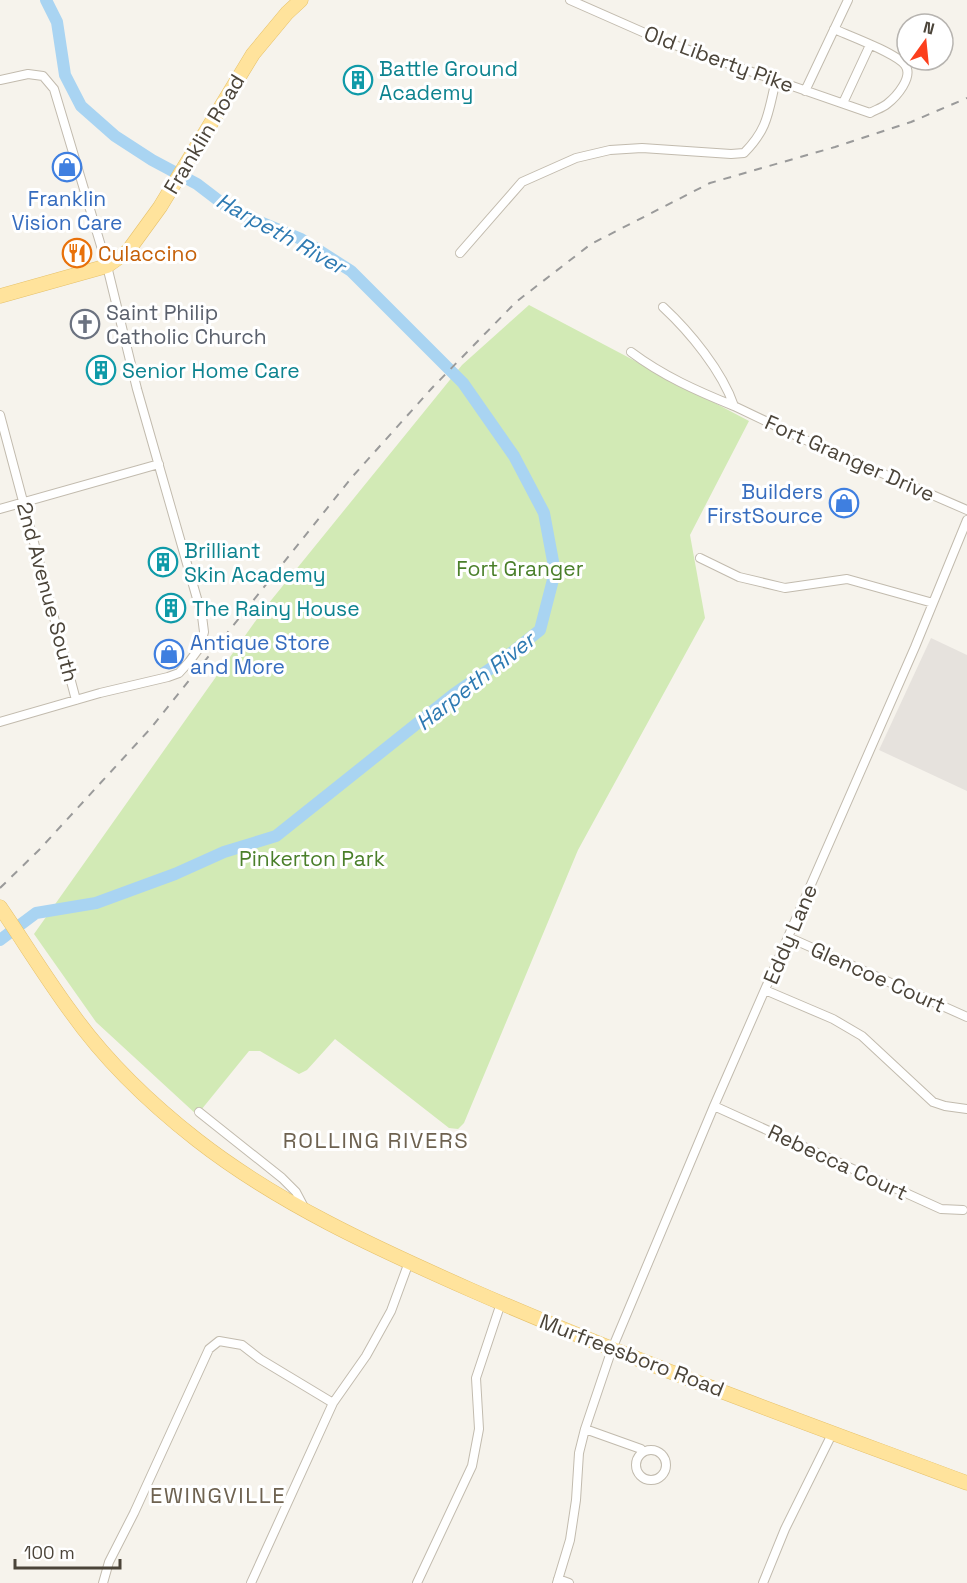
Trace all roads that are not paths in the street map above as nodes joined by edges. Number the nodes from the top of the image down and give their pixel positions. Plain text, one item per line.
1 (301, 0) edge
2 (570, 0) edge
3 (848, 0) edge
4 (834, 29) junction
5 (870, 45) junction
6 (0, 80) edge
7 (776, 80) junction
8 (805, 92) junction
9 (843, 103) junction
10 (460, 253) dead end
11 (107, 266) junction
12 (0, 296) edge
13 (663, 307) dead end
14 (631, 352) dead end
15 (734, 406) junction
16 (0, 415) edge
17 (159, 464) junction
18 (24, 502) junction
19 (0, 509) edge
20 (967, 510) edge
21 (967, 520) edge
22 (700, 558) dead end
23 (933, 603) junction
24 (76, 700) junction
25 (0, 722) edge
26 (0, 907) edge
27 (788, 936) junction
28 (765, 990) junction
29 (967, 1017) edge
30 (714, 1106) junction
31 (967, 1109) edge
32 (199, 1112) dead end
33 (305, 1209) junction
34 (963, 1210) dead end
35 (409, 1262) junction
36 (501, 1303) junction
37 (612, 1349) junction
38 (333, 1403) junction
39 (585, 1429) junction
40 (833, 1432) junction
41 (643, 1452) dead end
42 (967, 1483) edge
43 (557, 1581) edge
44 (103, 1583) edge
45 (251, 1583) edge
46 (417, 1583) edge
47 (569, 1583) edge
48 (763, 1583) edge

1 - 11 main road, Franklin Road
2 - 7 street, Old Liberty Pike
3 - 4 street
4 - 5 street
4 - 8 street
5 - 9 street
5 - 9 street, Old Liberty Pike
6 - 11 street
7 - 8 street, Old Liberty Pike
7 - 10 street
8 - 9 street, Old Liberty Pike
11 - 12 main road
11 - 17 street
13 - 15 street
14 - 15 street, Fort Granger Drive
15 - 20 street, Fort Granger Drive
16 - 18 street, 2nd Avenue South
17 - 18 street
17 - 24 street
18 - 19 street
18 - 24 street, 2nd Avenue South
21 - 23 street, Eddy Lane
22 - 23 street
23 - 27 street, Eddy Lane
24 - 25 street
26 - 33 main road, Murfreesboro Road
27 - 28 street, Eddy Lane
27 - 29 street, Glencoe Court
28 - 30 street, Eddy Lane
28 - 31 street
30 - 34 street, Rebecca Court
30 - 37 street, Eddy Lane
32 - 33 street, Murfreesboro Road
33 - 35 main road, Murfreesboro Road
35 - 36 main road, Murfreesboro Road
35 - 38 street
36 - 37 main road, Murfreesboro Road
36 - 46 street
37 - 39 street, Eddy Lane
37 - 40 main road, Murfreesboro Road
38 - 44 street
38 - 45 street
39 - 41 street
39 - 43 street, Eddy Lane
40 - 42 main road, Murfreesboro Road
40 - 48 street
43 - 47 street

